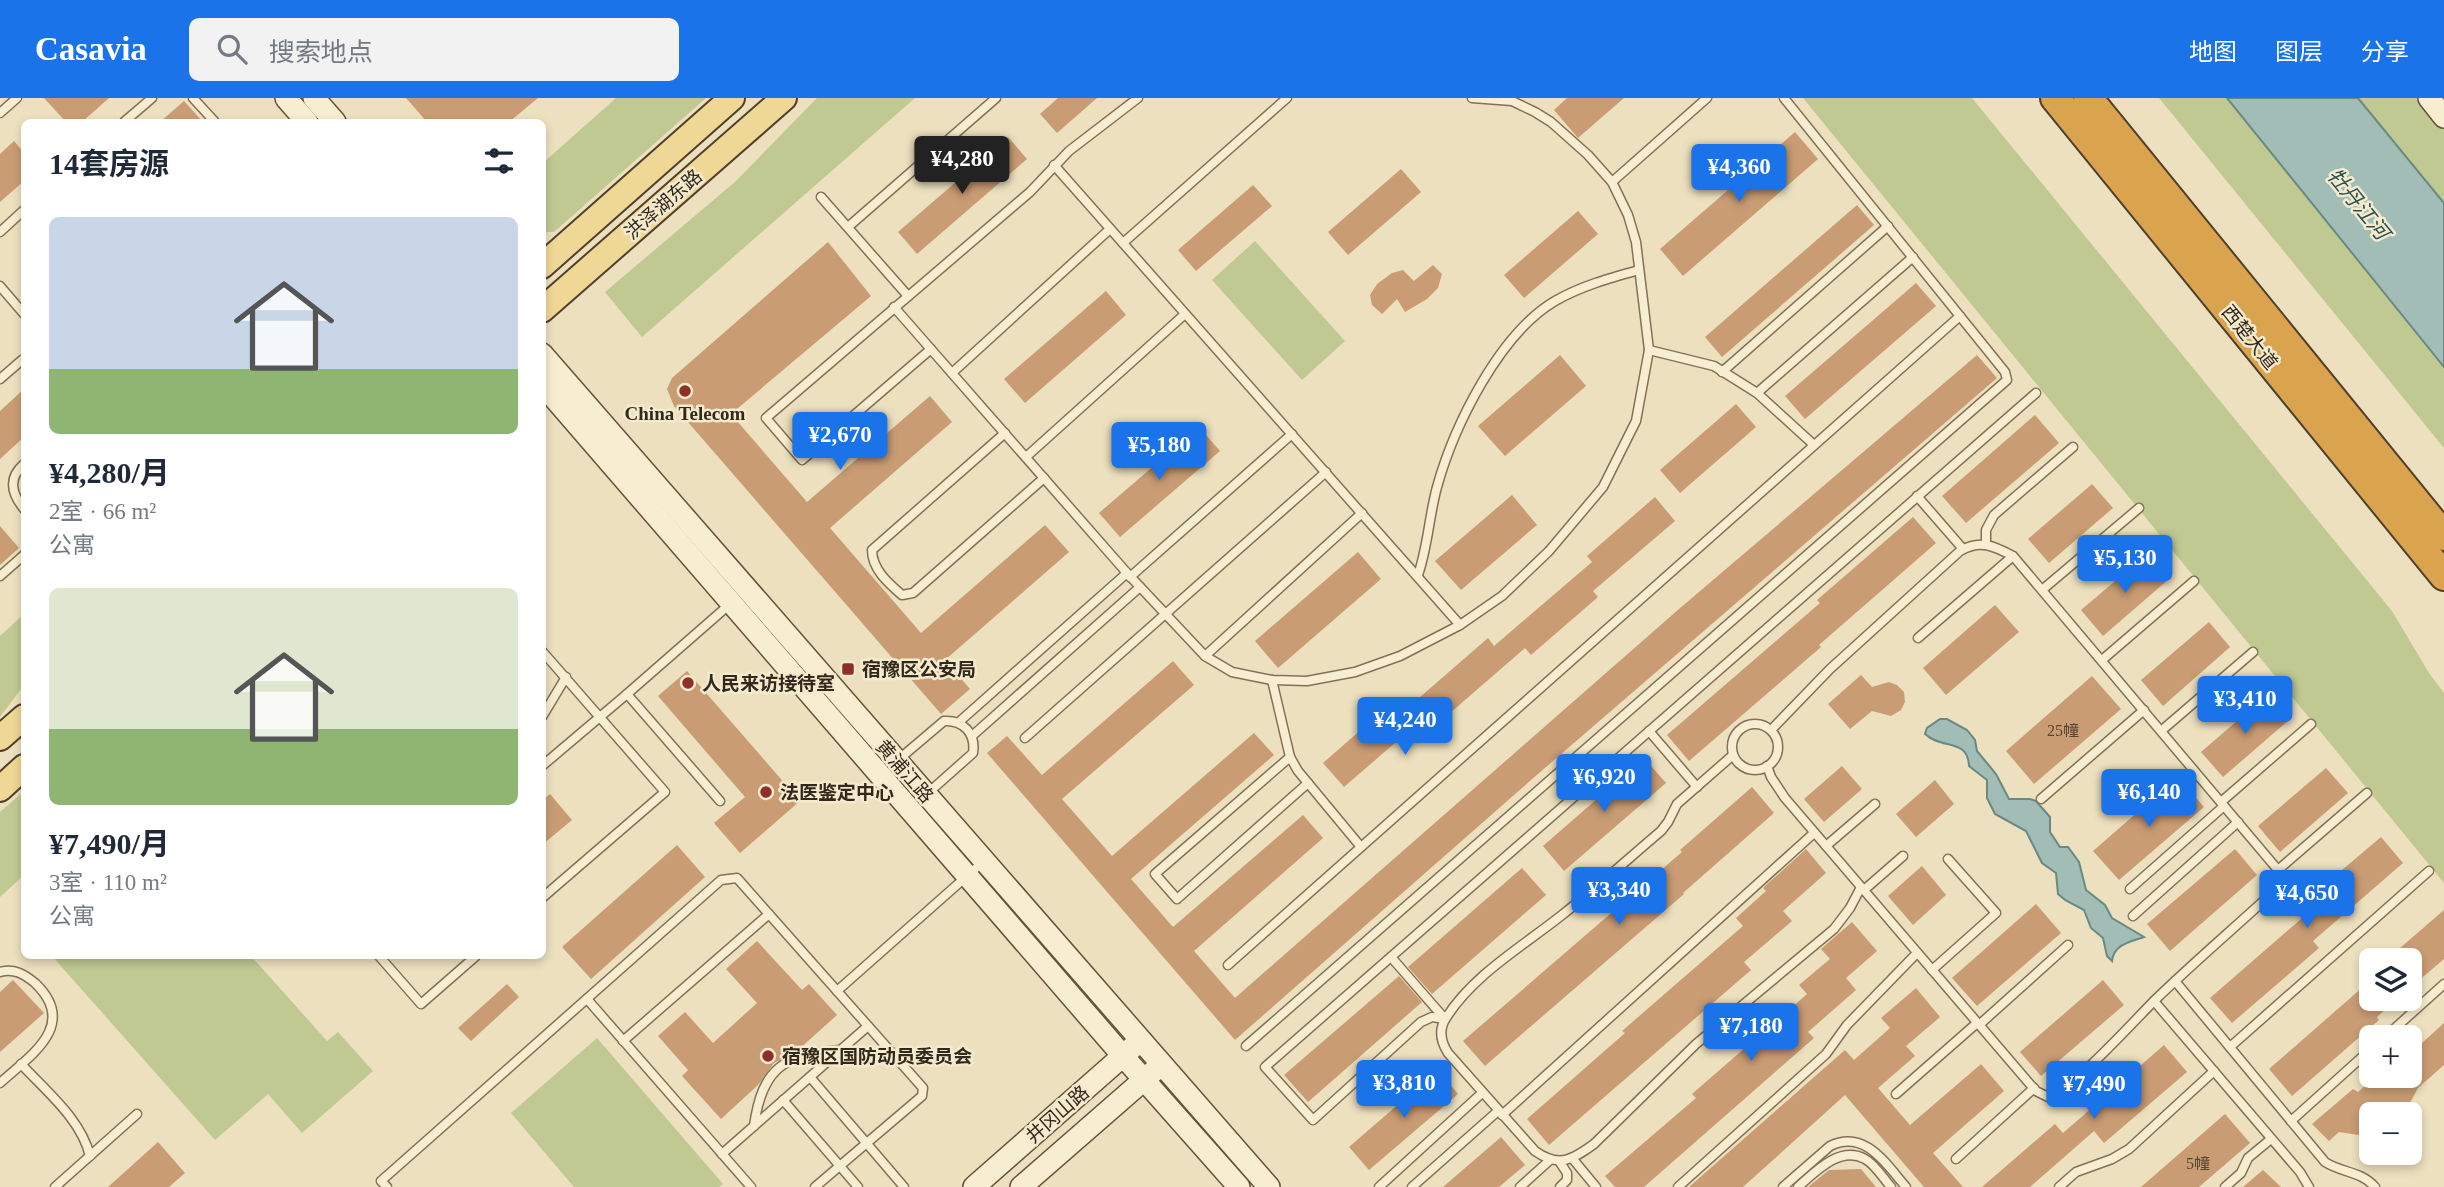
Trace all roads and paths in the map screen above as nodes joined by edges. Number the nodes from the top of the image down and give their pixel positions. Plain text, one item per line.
1 (17, 98) edge
2 (152, 98) edge
3 (193, 98) edge
4 (286, 98) edge
5 (314, 98) edge
6 (732, 98) edge
7 (784, 98) edge
8 (996, 98) edge
9 (1138, 98) edge
10 (1287, 98) edge
11 (1472, 98) edge
12 (1707, 98) edge
13 (1784, 98) edge
14 (2055, 98) edge
15 (2088, 98) edge
16 (2429, 98) edge
17 (1514, 100) edge
18 (0, 113) edge
19 (2444, 117) edge
20 (128, 119) edge
21 (212, 119) edge
22 (304, 119) edge
23 (332, 119) edge
24 (1054, 165) junction
25 (1612, 182) junction
26 (821, 197) dead end
27 (21, 213) edge
28 (1888, 226) junction
29 (848, 227) junction
30 (1110, 229) junction
31 (0, 232) edge
32 (1123, 243) junction
33 (1913, 257) junction
34 (546, 262) edge
35 (1639, 270) junction
36 (0, 286) edge
37 (908, 296) junction
38 (546, 306) edge
39 (894, 307) junction
40 (21, 310) edge
41 (1185, 314) junction
42 (1960, 316) junction
43 (931, 349) junction
44 (1649, 349) junction
45 (546, 359) edge
46 (21, 361) edge
47 (1723, 372) junction
48 (952, 373) junction
49 (0, 379) edge
50 (546, 388) edge
51 (1757, 393) junction
52 (2036, 393) dead end
53 (1005, 433) junction
54 (1292, 434) junction
55 (1814, 445) junction
56 (2073, 447) dead end
57 (1026, 457) junction
58 (21, 467) edge
59 (1326, 472) junction
60 (1044, 478) junction
61 (1917, 496) junction
62 (21, 504) edge
63 (2139, 508) dead end
64 (1362, 513) junction
65 (2444, 536) edge
66 (1986, 544) junction
67 (1963, 549) junction
68 (2013, 556) junction
69 (21, 558) edge
70 (1128, 575) junction
71 (1418, 575) junction
72 (0, 576) edge
73 (2444, 576) edge
74 (2194, 581) dead end
75 (1140, 587) junction
76 (2042, 590) junction
77 (740, 596) junction
78 (1165, 613) junction
79 (1460, 625) junction
80 (1918, 638) dead end
81 (2253, 652) dead end
82 (546, 656) edge
83 (1205, 656) junction
84 (2102, 660) junction
85 (565, 677) junction
86 (1272, 680) junction
87 (627, 694) junction
88 (2144, 710) junction
89 (546, 711) edge
90 (600, 717) junction
91 (21, 720) edge
92 (959, 722) junction
93 (2311, 724) dead end
94 (1771, 730) junction
95 (1649, 731) junction
96 (2161, 731) junction
97 (972, 736) junction
98 (1025, 737) dead end
99 (0, 738) edge
100 (1733, 755) junction
101 (1290, 757) junction
102 (896, 761) junction
103 (546, 763) edge
104 (1767, 766) junction
105 (21, 770) edge
106 (1308, 783) junction
107 (1697, 787) junction
108 (0, 789) edge
109 (2367, 793) dead end
110 (926, 795) junction
111 (2041, 799) dead end
112 (720, 801) dead end
113 (1875, 804) dead end
114 (2223, 804) junction
115 (2238, 822) junction
116 (1814, 833) junction
117 (1826, 846) junction
118 (1361, 847) junction
119 (1903, 856) dead end
120 (1948, 859) dead end
121 (984, 861) junction
122 (2278, 870) junction
123 (2430, 871) dead end
124 (968, 876) junction
125 (1862, 889) junction
126 (2130, 889) dead end
127 (546, 895) edge
128 (769, 914) junction
129 (2133, 916) dead end
130 (2068, 945) dead end
131 (1917, 953) junction
132 (1391, 957) junction
133 (382, 959) edge
134 (473, 959) edge
135 (1228, 965) dead end
136 (1932, 970) junction
137 (0, 972) edge
138 (2175, 981) junction
139 (2444, 984) edge
140 (837, 991) junction
141 (587, 999) junction
142 (2154, 1001) junction
143 (1445, 1019) junction
144 (1978, 1024) junction
145 (2398, 1025) edge
146 (868, 1026) junction
147 (623, 1041) junction
148 (1140, 1041) junction
149 (1246, 1046) dead end
150 (2230, 1047) junction
151 (840, 1050) junction
152 (1123, 1056) junction
153 (2359, 1060) edge
154 (21, 1064) junction
155 (1161, 1064) junction
156 (2214, 1071) junction
157 (810, 1077) junction
158 (1144, 1080) junction
159 (0, 1083) edge
160 (2034, 1088) junction
161 (1482, 1093) junction
162 (1896, 1094) dead end
163 (783, 1100) junction
164 (1500, 1113) junction
165 (137, 1114) dead end
166 (2291, 1121) junction
167 (754, 1126) junction
168 (2272, 1139) junction
169 (866, 1143) junction
170 (722, 1154) junction
171 (90, 1156) junction
172 (1572, 1158) junction
173 (1956, 1159) dead end
174 (1555, 1161) junction
175 (840, 1166) junction
176 (55, 1187) edge
177 (387, 1187) edge
178 (751, 1187) edge
179 (815, 1187) edge
180 (858, 1187) edge
181 (904, 1187) edge
182 (974, 1187) edge
183 (1021, 1187) edge
184 (1239, 1187) edge
185 (1269, 1187) edge
186 (1379, 1187) edge
187 (1412, 1187) edge
188 (1520, 1187) edge
189 (1560, 1187) edge
190 (1596, 1187) edge
191 (1678, 1187) edge
192 (1783, 1187) edge
193 (1798, 1187) edge
194 (1891, 1187) edge
195 (1906, 1187) edge
196 (2059, 1187) edge
197 (2225, 1187) edge
198 (2309, 1187) edge
199 (2375, 1187) edge

1 - 18 lane
2 - 20 lane
3 - 21 lane
4 - 22 street
5 - 23 street
6 - 34 main road, 洪泽湖东路
7 - 38 main road, 洪泽湖东路
8 - 29 lane
9 - 24 lane
10 - 32 lane
11 - 17 lane
12 - 25 lane
13 - 28 lane
14 - 73 highway, 西楚大道
15 - 65 highway, 西楚大道
16 - 19 street
17 - 25 lane
24 - 30 lane
24 - 37 lane
25 - 35 lane
26 - 29 lane
27 - 31 lane
28 - 33 lane
28 - 47 lane
29 - 37 lane
30 - 32 lane
30 - 48 lane
32 - 41 lane
33 - 42 lane
33 - 51 lane
35 - 44 lane
35 - 71 lane
36 - 40 lane
37 - 39 lane
39 - 43 lane
39 - 43 lane
41 - 54 lane
41 - 57 lane
42 - 55 lane
42 - 149 lane
43 - 48 lane
44 - 47 lane
44 - 79 lane
45 - 77 street, 黄浦江路
46 - 49 lane
47 - 51 lane
48 - 53 lane
50 - 77 street, 黄浦江路
51 - 55 lane
52 - 61 lane
53 - 57 lane
53 - 60 lane
54 - 59 lane
54 - 70 lane
55 - 118 lane
56 - 66 lane
57 - 60 lane
58 - 62 lane
59 - 64 lane
59 - 78 lane
60 - 70 lane
61 - 67 lane
61 - 95 lane
63 - 76 lane
64 - 71 lane
64 - 83 lane
66 - 67 lane
66 - 68 lane
67 - 94 lane
68 - 76 lane
68 - 80 lane
69 - 72 lane
70 - 75 lane
70 - 92 lane
71 - 79 lane
74 - 84 lane
75 - 78 lane
75 - 97 lane
76 - 84 lane
77 - 87 lane
77 - 102 street, 黄浦江路
77 - 124 street, 黄浦江路
78 - 83 lane
78 - 98 lane
79 - 86 lane
81 - 96 lane
82 - 85 lane
83 - 86 lane
84 - 88 lane
85 - 89 lane
85 - 90 lane
86 - 101 lane
87 - 90 lane
87 - 112 lane
88 - 96 lane
88 - 111 lane
90 - 103 lane
90 - 127 lane
91 - 99 main road
92 - 97 lane
92 - 102 lane
93 - 114 lane
94 - 100 lane
94 - 104 lane
95 - 107 lane
95 - 132 lane
96 - 114 lane
97 - 110 lane
100 - 104 lane
100 - 107 lane
101 - 106 lane
101 - 106 lane
102 - 110 street, 黄浦江路
104 - 116 lane
105 - 108 main road
106 - 118 lane
107 - 143 lane
109 - 122 lane
110 - 121 street, 黄浦江路
113 - 117 lane
114 - 115 lane
114 - 126 lane
115 - 122 lane
115 - 129 lane
116 - 117 lane
116 - 164 lane
117 - 125 lane
118 - 135 lane
119 - 125 lane
120 - 136 lane
121 - 124 lane
121 - 148 street, 黄浦江路
122 - 138 lane
123 - 150 lane
124 - 140 lane
124 - 152 street, 黄浦江路
125 - 131 lane
125 - 172 lane
128 - 140 lane
128 - 141 lane
128 - 147 lane
130 - 144 lane
131 - 136 lane
131 - 191 lane
132 - 143 lane
132 - 143 lane
133 - 134 lane
136 - 144 lane
137 - 154 lane
138 - 142 lane
138 - 150 lane
139 - 145 lane
140 - 146 lane
141 - 147 lane
141 - 177 lane
142 - 156 lane
142 - 160 lane
143 - 161 lane
144 - 160 lane
144 - 162 lane
146 - 151 lane
146 - 169 lane
147 - 170 lane
148 - 152 street, 井冈山路
148 - 155 street, 黄浦江路
150 - 166 lane
151 - 157 lane
151 - 167 lane
152 - 158 street, 黄浦江路
152 - 182 street, 井冈山路
153 - 166 lane
154 - 159 lane
154 - 171 lane
155 - 158 street, 井冈山路
155 - 185 street, 黄浦江路
156 - 168 lane
156 - 196 lane
157 - 163 lane
157 - 169 lane
158 - 183 street, 井冈山路
158 - 184 street, 黄浦江路
160 - 173 lane
161 - 164 lane
161 - 186 lane
163 - 167 lane
163 - 175 lane
164 - 174 lane
164 - 187 lane
165 - 171 lane
166 - 199 lane
167 - 170 lane
168 - 197 lane
168 - 198 lane
169 - 175 lane
169 - 181 lane
170 - 178 lane
171 - 176 lane
172 - 174 lane
172 - 190 lane
174 - 188 lane
174 - 189 lane
175 - 179 lane
175 - 180 lane
192 - 195 lane
193 - 194 lane

